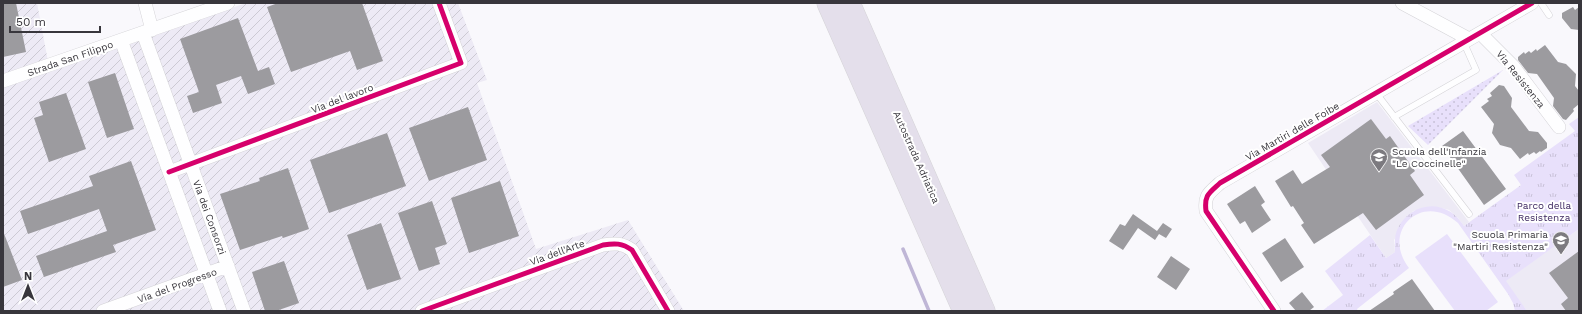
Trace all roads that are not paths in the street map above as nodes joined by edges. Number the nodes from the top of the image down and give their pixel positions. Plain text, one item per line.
1 (145, 3) edge
2 (228, 3) edge
3 (439, 3) edge
4 (828, 3) edge
5 (849, 3) edge
6 (1402, 3) edge
7 (1532, 3) edge
8 (1541, 3) edge
9 (1549, 15) dead end
10 (148, 31) junction
11 (1471, 38) junction
12 (122, 40) junction
13 (3, 81) edge
14 (1376, 93) junction
15 (1394, 117) junction
16 (1559, 127) dead end
17 (191, 164) junction
18 (169, 172) junction
19 (1469, 214) dead end
20 (228, 266) junction
21 (207, 274) junction
22 (103, 311) edge
23 (220, 311) edge
24 (244, 311) edge
25 (422, 311) edge
26 (668, 311) edge
27 (964, 311) edge
28 (984, 311) edge
29 (1274, 311) edge

1 - 10 street, Via dei Consorzi
2 - 10 street, Strada San Filippo
3 - 17 street, Via del lavoro
4 - 27 highway, Autostrada Adriatica
5 - 28 highway, Autostrada Adriatica
6 - 11 street
7 - 11 street, Via Martiri delle Foibe
8 - 9 lane
10 - 12 street, Strada San Filippo
10 - 17 street, Via dei Consorzi
11 - 14 street, Via Martiri delle Foibe
11 - 15 lane
11 - 16 street, Via Resistenza
12 - 13 street, Strada San Filippo
12 - 18 street
14 - 15 lane
14 - 29 street, Via Martiri delle Foibe
15 - 19 lane
17 - 18 street, Via del lavoro
17 - 20 street, Via dei Consorzi
18 - 21 street
20 - 21 street, Via del Progresso
20 - 24 street, Via dei Consorzi
21 - 22 street, Via del Progresso
21 - 23 street
25 - 26 street, Via dell'Arte

